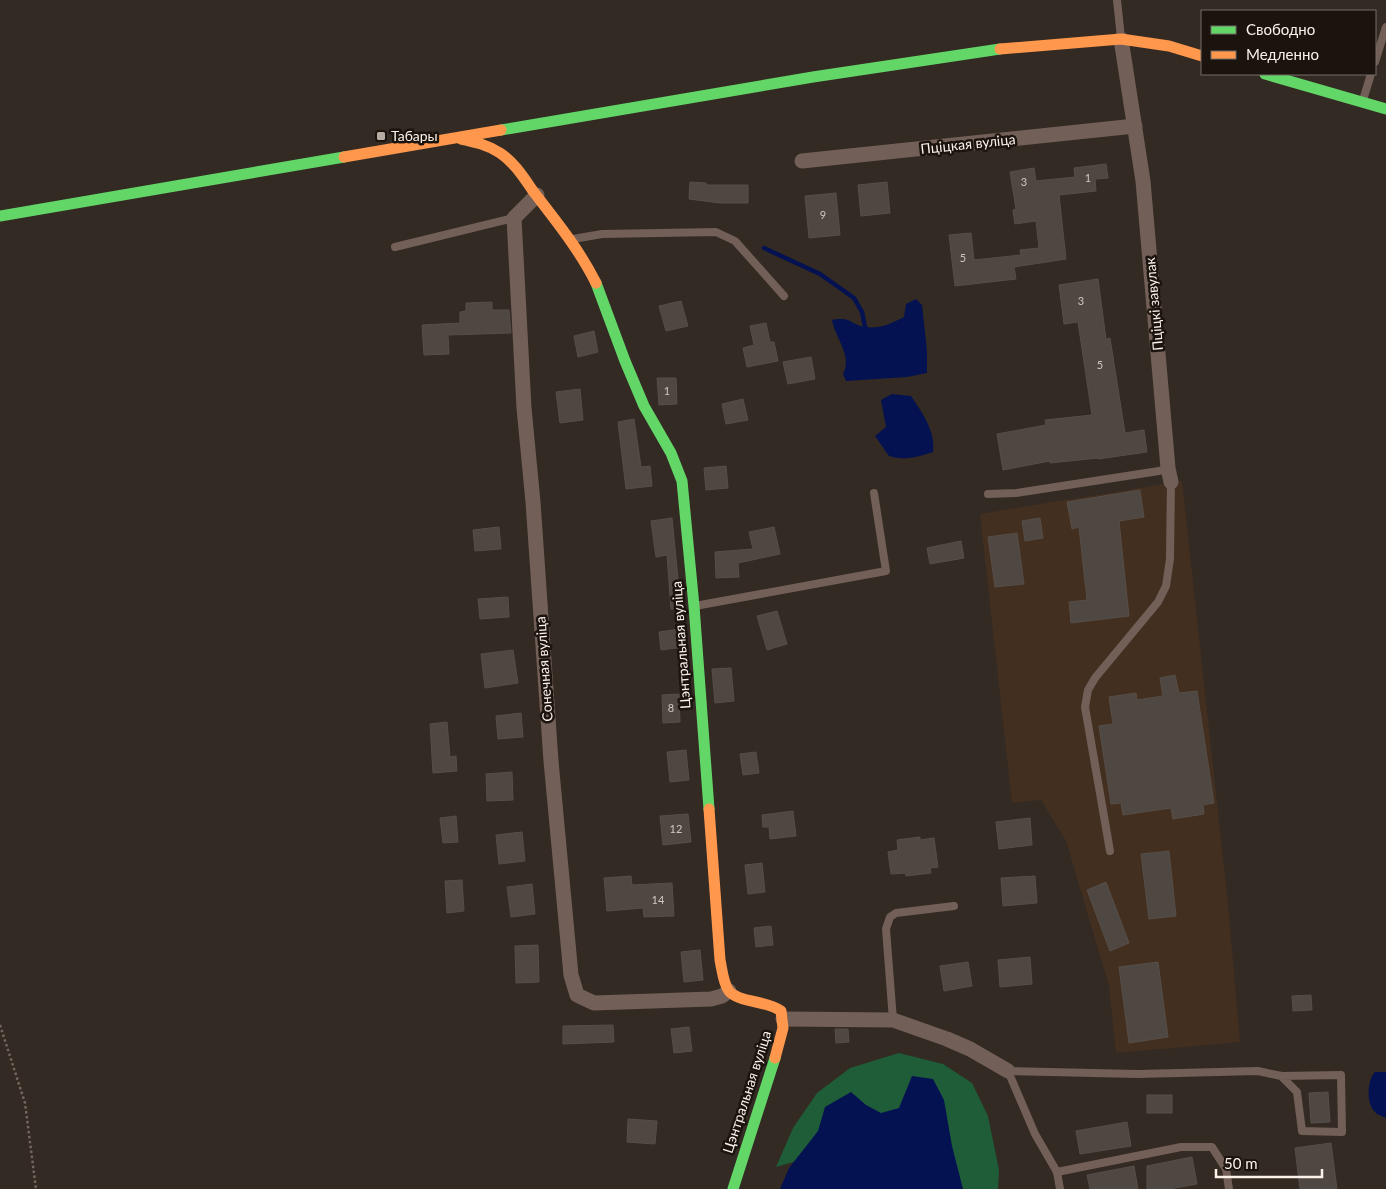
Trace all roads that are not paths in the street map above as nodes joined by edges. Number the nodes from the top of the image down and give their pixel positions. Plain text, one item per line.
1 (1117, 0) edge
2 (1386, 27) edge
3 (1122, 39) junction
4 (1201, 56) edge
5 (1376, 59) edge
6 (1269, 75) edge
7 (1371, 75) edge
8 (1362, 101) junction
9 (1386, 108) edge
10 (537, 123) junction
11 (1135, 126) junction
12 (516, 136) dead end
13 (453, 138) junction
14 (512, 151) dead end
15 (802, 161) dead end
16 (515, 167) junction
17 (537, 195) junction
18 (0, 216) edge
19 (514, 218) junction
20 (572, 240) junction
21 (395, 247) dead end
22 (784, 296) dead end
23 (1170, 475) junction
24 (874, 493) dead end
25 (988, 494) dead end
26 (694, 606) junction
27 (1110, 851) dead end
28 (954, 906) dead end
29 (729, 991) junction
30 (783, 1019) junction
31 (893, 1020) junction
32 (1008, 1070) junction
33 (1281, 1076) junction
34 (1057, 1172) junction
35 (733, 1189) edge
36 (1060, 1189) edge
37 (1228, 1189) edge

1 - 3 lane
2 - 5 lane
3 - 4 street
3 - 10 street
3 - 11 street, Пціцкі завулак
6 - 8 street
7 - 8 lane
8 - 9 street
10 - 12 street
10 - 13 street
11 - 15 street, Пціцкая вуліца
11 - 23 street, Пціцкі завулак
13 - 16 street, Цэнтральная вуліца
13 - 18 street
14 - 16 street
16 - 17 street, Цэнтральная вуліца
17 - 19 street
17 - 20 street, Цэнтральная вуліца
19 - 21 lane
19 - 29 street, Сонечная вуліца
20 - 22 lane
20 - 26 street, Цэнтральная вуліца
23 - 25 lane
23 - 27 lane
24 - 26 lane
26 - 29 street, Цэнтральная вуліца
28 - 31 lane
29 - 30 street, Цэнтральная вуліца
30 - 31 street
30 - 35 street, Цэнтральная вуліца
31 - 32 street
32 - 33 lane
32 - 34 lane
33 - 33 lane
34 - 36 lane
34 - 37 lane

